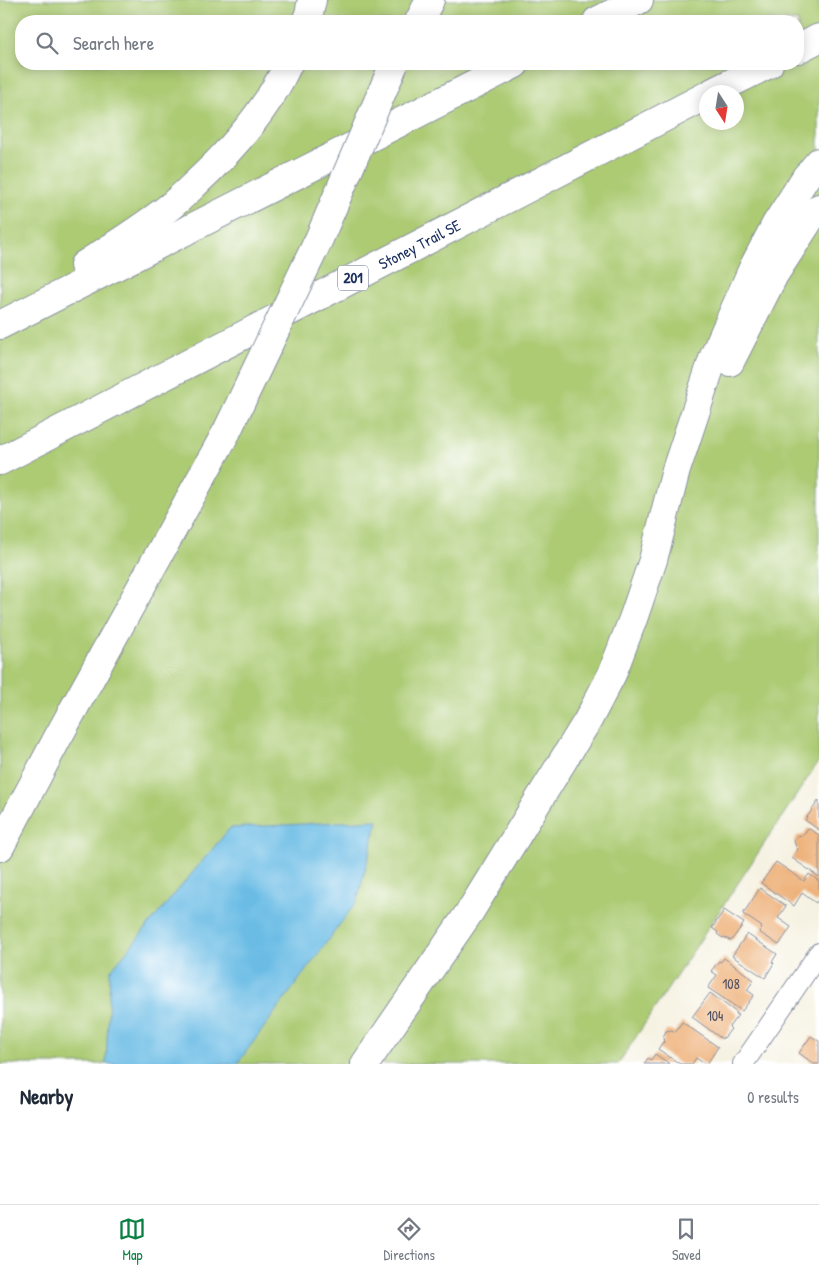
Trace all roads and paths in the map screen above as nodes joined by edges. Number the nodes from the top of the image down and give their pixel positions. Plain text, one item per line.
1 (312, 0) edge
2 (414, 0) edge
3 (430, 0) edge
4 (639, 0) edge
5 (309, 15) edge
6 (408, 15) edge
7 (422, 15) edge
8 (609, 15) edge
9 (819, 38) edge
10 (804, 46) edge
11 (285, 70) edge
12 (391, 70) edge
13 (502, 70) edge
14 (757, 70) edge
15 (727, 85) edge
16 (699, 100) edge
17 (819, 162) edge
18 (819, 208) edge
19 (0, 318) edge
20 (0, 325) edge
21 (0, 460) edge
22 (666, 513) junction
23 (0, 847) edge
24 (819, 953) edge
25 (365, 1064) edge
26 (743, 1064) edge

1 - 5 highway
2 - 6 highway
3 - 7 highway
4 - 8 highway
9 - 10 highway
11 - 19 highway
12 - 23 highway, bridge
13 - 20 highway
14 - 15 highway
16 - 21 highway, Stoney Trail SE / 201
17 - 22 highway
18 - 22 highway
22 - 25 highway
24 - 26 street

